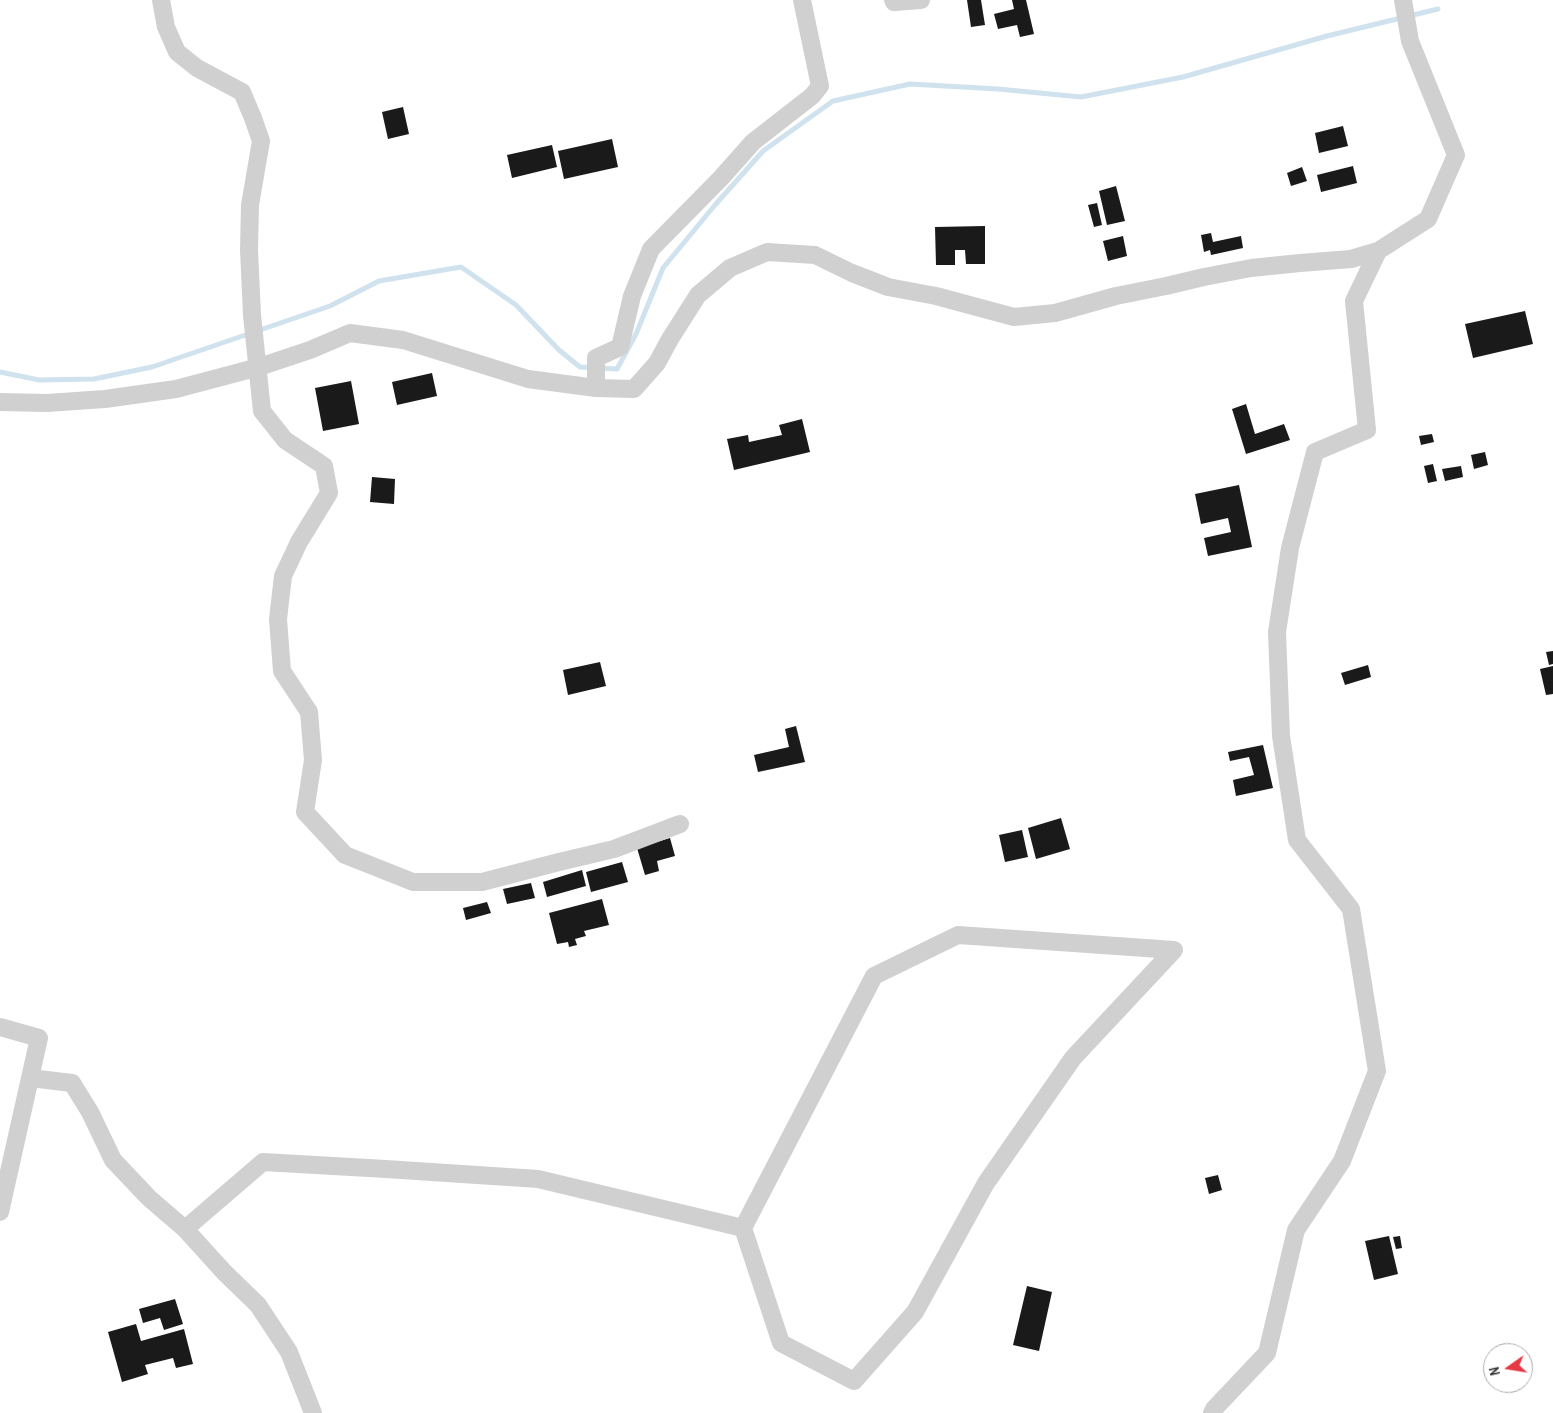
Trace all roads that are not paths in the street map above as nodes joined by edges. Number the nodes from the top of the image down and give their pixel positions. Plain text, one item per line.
1 (161, 0) edge
2 (802, 0) edge
3 (893, 0) edge
4 (921, 0) edge
5 (1403, 0) edge
6 (1378, 251) junction
7 (258, 367) junction
8 (596, 388) junction
9 (0, 402) edge
10 (680, 824) dead end
11 (0, 1028) edge
12 (30, 1078) junction
13 (0, 1212) edge
14 (743, 1228) junction
15 (185, 1229) junction
16 (313, 1413) edge
17 (1212, 1413) edge

1 - 7 street
2 - 8 street
3 - 4 street
5 - 6 street
6 - 8 street
6 - 17 street
7 - 8 street
7 - 9 street
7 - 10 street
11 - 12 street
12 - 13 street
12 - 15 street
14 - 14 street
14 - 15 street
15 - 16 street

